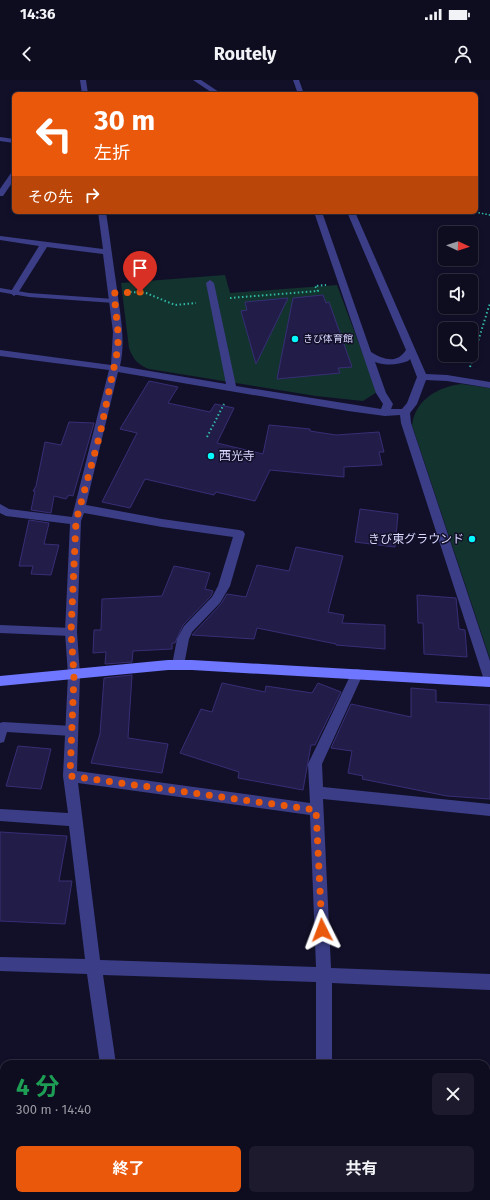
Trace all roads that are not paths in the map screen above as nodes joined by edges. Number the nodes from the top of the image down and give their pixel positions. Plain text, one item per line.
1 (83, 80) edge
2 (196, 80) edge
3 (296, 80) edge
4 (85, 92) edge
5 (215, 92) edge
6 (300, 92) edge
7 (0, 139) edge
8 (12, 141) edge
9 (12, 179) edge
10 (0, 193) edge
11 (102, 214) edge
12 (319, 214) edge
13 (352, 214) edge
14 (0, 238) edge
15 (44, 244) junction
16 (108, 252) junction
17 (210, 283) dead end
18 (0, 290) edge
19 (14, 293) junction
20 (114, 297) junction
21 (410, 351) junction
22 (0, 353) edge
23 (368, 354) junction
24 (114, 368) junction
25 (422, 377) junction
26 (490, 385) edge
27 (232, 388) junction
28 (385, 412) junction
29 (405, 412) junction
30 (0, 508) edge
31 (79, 508) junction
32 (76, 521) junction
33 (0, 629) edge
34 (71, 632) junction
35 (178, 665) junction
36 (357, 674) junction
37 (74, 675) junction
38 (0, 681) edge
39 (490, 681) edge
40 (72, 731) junction
41 (0, 738) edge
42 (70, 776) junction
43 (316, 792) junction
44 (316, 810) junction
45 (490, 810) edge
46 (0, 815) edge
47 (76, 820) junction
48 (0, 964) edge
49 (94, 968) junction
50 (324, 975) junction
51 (490, 982) edge
52 (107, 1060) edge
53 (324, 1060) edge

1 - 4 street
2 - 5 street
3 - 6 street
7 - 8 street
9 - 10 street
11 - 16 street
12 - 23 street
13 - 21 street
14 - 15 street
15 - 16 street
15 - 19 street
16 - 20 street
17 - 27 street
18 - 19 lane
19 - 20 lane
20 - 24 street
21 - 23 street
21 - 25 street
22 - 24 street
23 - 28 street
24 - 27 street
24 - 31 street
25 - 26 street
25 - 29 street
27 - 28 street
28 - 29 street
29 - 39 street
30 - 32 street
31 - 32 street
31 - 35 street
32 - 34 street
33 - 34 lane
34 - 37 street
35 - 36 street
35 - 37 street
36 - 39 street
36 - 43 street
37 - 38 street
37 - 40 street
40 - 41 lane
40 - 42 street
42 - 44 street
42 - 47 street
43 - 44 street
43 - 45 street
44 - 50 street
46 - 47 street
47 - 49 street
48 - 49 street
49 - 50 street
49 - 52 street
50 - 51 street
50 - 53 street

